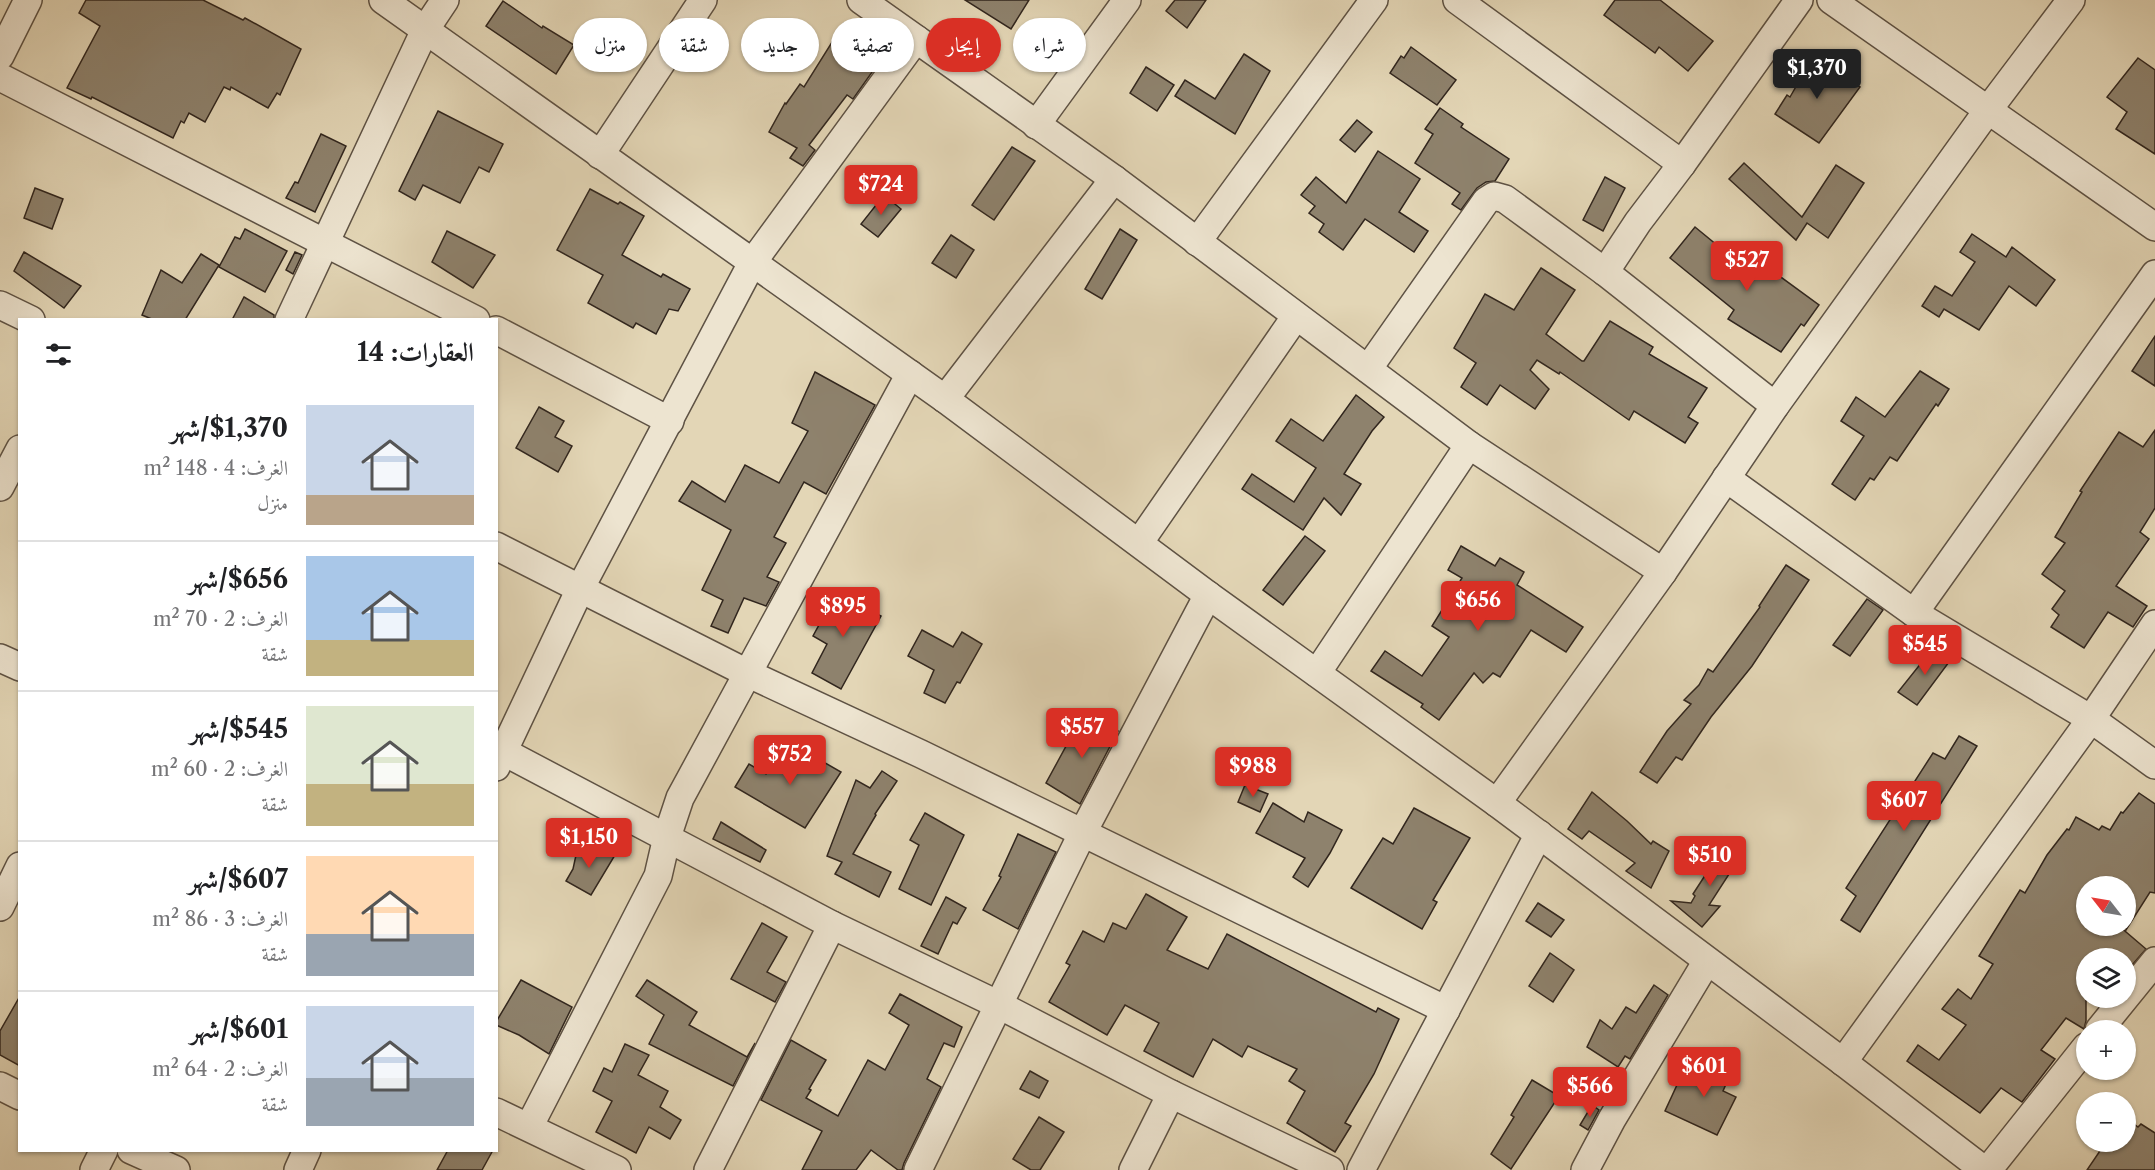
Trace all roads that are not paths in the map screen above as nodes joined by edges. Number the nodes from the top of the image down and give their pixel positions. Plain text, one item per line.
1 (28, 0) edge
2 (383, 0) edge
3 (445, 0) edge
4 (703, 0) edge
5 (861, 0) edge
6 (1127, 0) edge
7 (1374, 0) edge
8 (1457, 0) edge
9 (1799, 0) edge
10 (1831, 0) edge
11 (2071, 0) edge
12 (425, 30) junction
13 (916, 39) junction
14 (0, 56) edge
15 (0, 77) edge
16 (1988, 110) junction
17 (1036, 125) junction
18 (600, 155) junction
19 (1682, 164) junction
20 (1113, 179) junction
21 (2155, 227) edge
22 (326, 241) junction
23 (1197, 242) junction
24 (752, 263) junction
25 (1605, 272) junction
26 (2155, 274) edge
27 (0, 305) edge
28 (1296, 316) junction
29 (28, 318) edge
30 (290, 318) edge
31 (472, 318) edge
32 (498, 331) edge
33 (1368, 369) junction
34 (910, 374) junction
35 (945, 399) junction
36 (1775, 406) junction
37 (670, 421) junction
38 (1469, 444) junction
39 (18, 453) edge
40 (1726, 478) junction
41 (0, 487) edge
42 (1139, 543) junction
43 (498, 547) edge
44 (1663, 572) junction
45 (581, 587) junction
46 (1208, 595) junction
47 (1914, 613) junction
48 (2155, 624) edge
49 (0, 658) edge
50 (18, 666) edge
51 (1317, 673) junction
52 (749, 674) junction
53 (2091, 719) junction
54 (500, 760) edge
55 (2155, 765) edge
56 (1497, 803) junction
57 (1083, 832) junction
58 (1539, 834) junction
59 (667, 837) junction
60 (14, 868) edge
61 (0, 907) edge
62 (832, 925) junction
63 (1707, 961) junction
64 (2155, 961) edge
65 (999, 1005) junction
66 (1446, 1010) junction
67 (2107, 1020) edge
68 (2076, 1059) edge
69 (1843, 1062) junction
70 (0, 1086) edge
71 (1171, 1094) junction
72 (18, 1095) edge
73 (498, 1113) edge
74 (529, 1127) junction
75 (103, 1152) edge
76 (136, 1152) edge
77 (306, 1152) edge
78 (94, 1170) edge
79 (176, 1170) edge
80 (298, 1170) edge
81 (616, 1170) edge
82 (708, 1170) edge
83 (918, 1170) edge
84 (1133, 1170) edge
85 (1330, 1170) edge
86 (1361, 1170) edge
87 (1585, 1170) edge
88 (1986, 1170) edge

1 - 14 street
2 - 12 street
3 - 12 street
4 - 18 street
5 - 13 street
6 - 17 street
7 - 23 street
8 - 19 street
9 - 19 street
10 - 16 street
11 - 16 street
12 - 18 street
12 - 22 street
13 - 17 street
13 - 24 street
15 - 22 street
16 - 21 street
16 - 36 street
17 - 20 street
18 - 24 street
19 - 25 street
20 - 23 street
20 - 35 street
22 - 30 street
22 - 31 street
23 - 28 street
24 - 34 street
24 - 37 street
25 - 33 street
25 - 36 street
26 - 47 street
27 - 29 street
28 - 33 street
28 - 42 street
32 - 37 street
33 - 38 street
34 - 35 street
34 - 52 street
35 - 42 street
36 - 40 street
37 - 45 street
38 - 44 street
38 - 51 street
39 - 41 street
40 - 44 street
40 - 47 street
42 - 46 street
43 - 45 street
44 - 56 street
45 - 52 street
45 - 54 street
46 - 51 street
46 - 57 street
47 - 53 street
48 - 53 street
49 - 50 street
51 - 56 street
52 - 57 street
52 - 59 street
53 - 55 street
53 - 69 street
54 - 59 street
56 - 58 street
57 - 65 street
57 - 66 street
58 - 63 street
58 - 66 street
59 - 62 street
59 - 74 street
60 - 61 street
62 - 65 street
62 - 82 street
63 - 69 street
63 - 87 street
64 - 67 street
65 - 71 street
65 - 83 street
66 - 86 street
68 - 88 street
69 - 88 street
70 - 72 street
71 - 84 street
71 - 85 street
73 - 74 street
74 - 81 street
75 - 78 street
76 - 79 street
77 - 80 street

